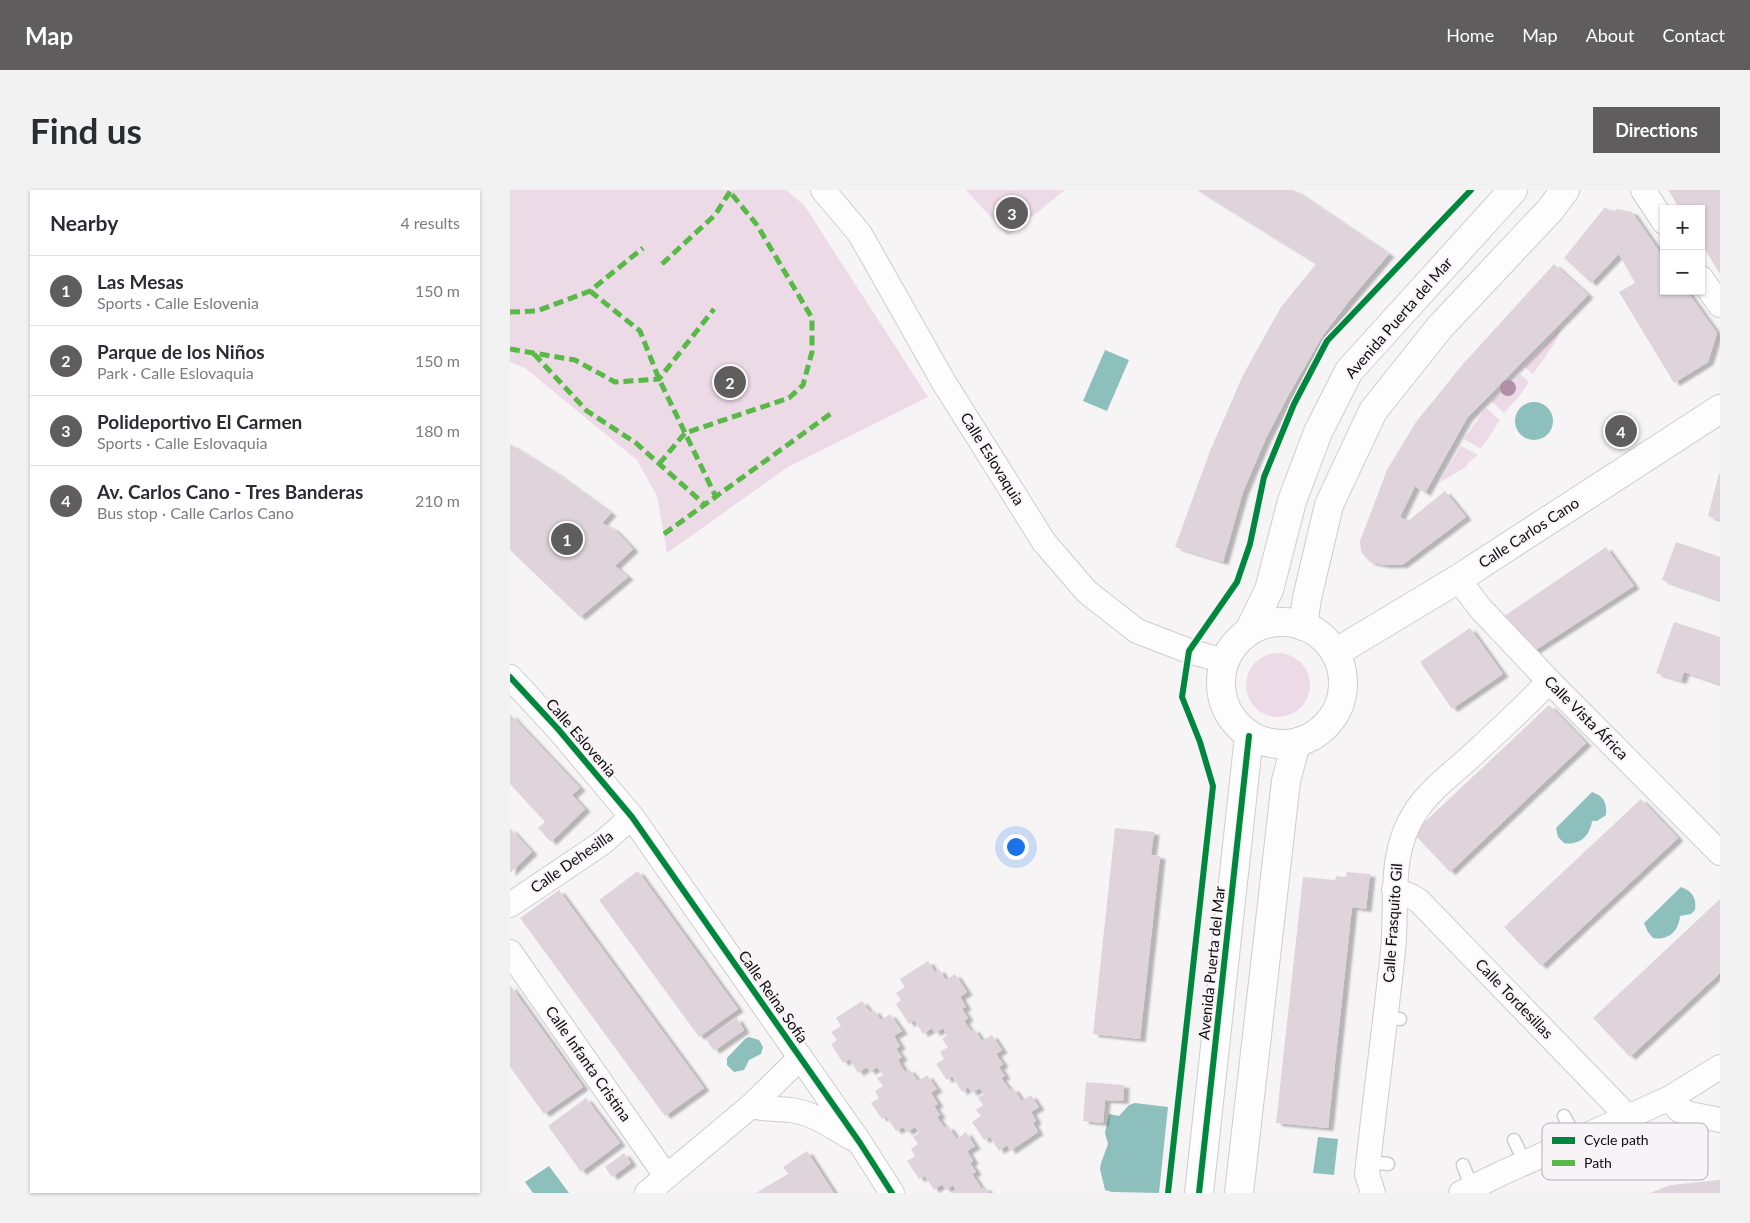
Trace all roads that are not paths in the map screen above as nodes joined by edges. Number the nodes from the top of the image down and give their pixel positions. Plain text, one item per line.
1 (823, 190) edge
2 (1513, 190) edge
3 (1565, 190) edge
4 (1643, 190) edge
5 (1660, 216) edge
6 (1705, 284) edge
7 (1720, 305) edge
8 (1720, 409) edge
9 (1458, 579) junction
10 (1304, 626) junction
11 (1249, 631) junction
12 (1335, 653) junction
13 (1224, 661) junction
14 (510, 677) edge
15 (1549, 682) junction
16 (1249, 736) junction
17 (1296, 744) junction
18 (632, 817) junction
19 (1720, 853) edge
20 (1394, 890) junction
21 (510, 905) edge
22 (510, 952) edge
23 (800, 1058) junction
24 (1720, 1067) edge
25 (1670, 1098) junction
26 (751, 1106) junction
27 (1564, 1116) dead end
28 (1628, 1117) junction
29 (1720, 1120) edge
30 (1568, 1123) edge
31 (1615, 1123) edge
32 (1514, 1140) dead end
33 (860, 1143) junction
34 (1542, 1155) edge
35 (1525, 1162) junction
36 (1463, 1164) dead end
37 (666, 1176) junction
38 (1466, 1190) edge
39 (647, 1193) edge
40 (892, 1193) edge
41 (1199, 1193) edge
42 (1239, 1193) edge
43 (1373, 1193) edge

1 - 13 street, Calle Eslovaquia
2 - 11 main road, Avenida Puerta del Mar
3 - 10 main road
4 - 5 street
6 - 7 street
8 - 9 main road, Calle Carlos Cano
9 - 12 main road, Calle Carlos Cano
9 - 15 street, Calle Vista África
10 - 11 main road
10 - 12 main road
11 - 13 main road
12 - 17 main road
13 - 16 main road
14 - 18 street, Calle Eslovenia
15 - 19 street, Calle Vista África
15 - 20 street, Calle Frasquito Gil
16 - 17 main road
16 - 41 main road, Avenida Puerta del Mar
17 - 42 main road
18 - 21 street, Calle Dehesilla
18 - 23 street, Calle Reina Sofía
20 - 28 street, Calle Tordesillas
20 - 43 street, Calle Frasquito Gil
22 - 37 street, Calle Infanta Cristina
23 - 26 street
23 - 33 street, Calle Reina Sofía
24 - 25 street
25 - 28 street
25 - 29 street
26 - 33 street
26 - 37 street
27 - 30 lane
28 - 31 street
32 - 35 lane
33 - 40 street, Calle Reina Sofía
34 - 35 street
35 - 38 street
36 - 38 lane
37 - 39 street

